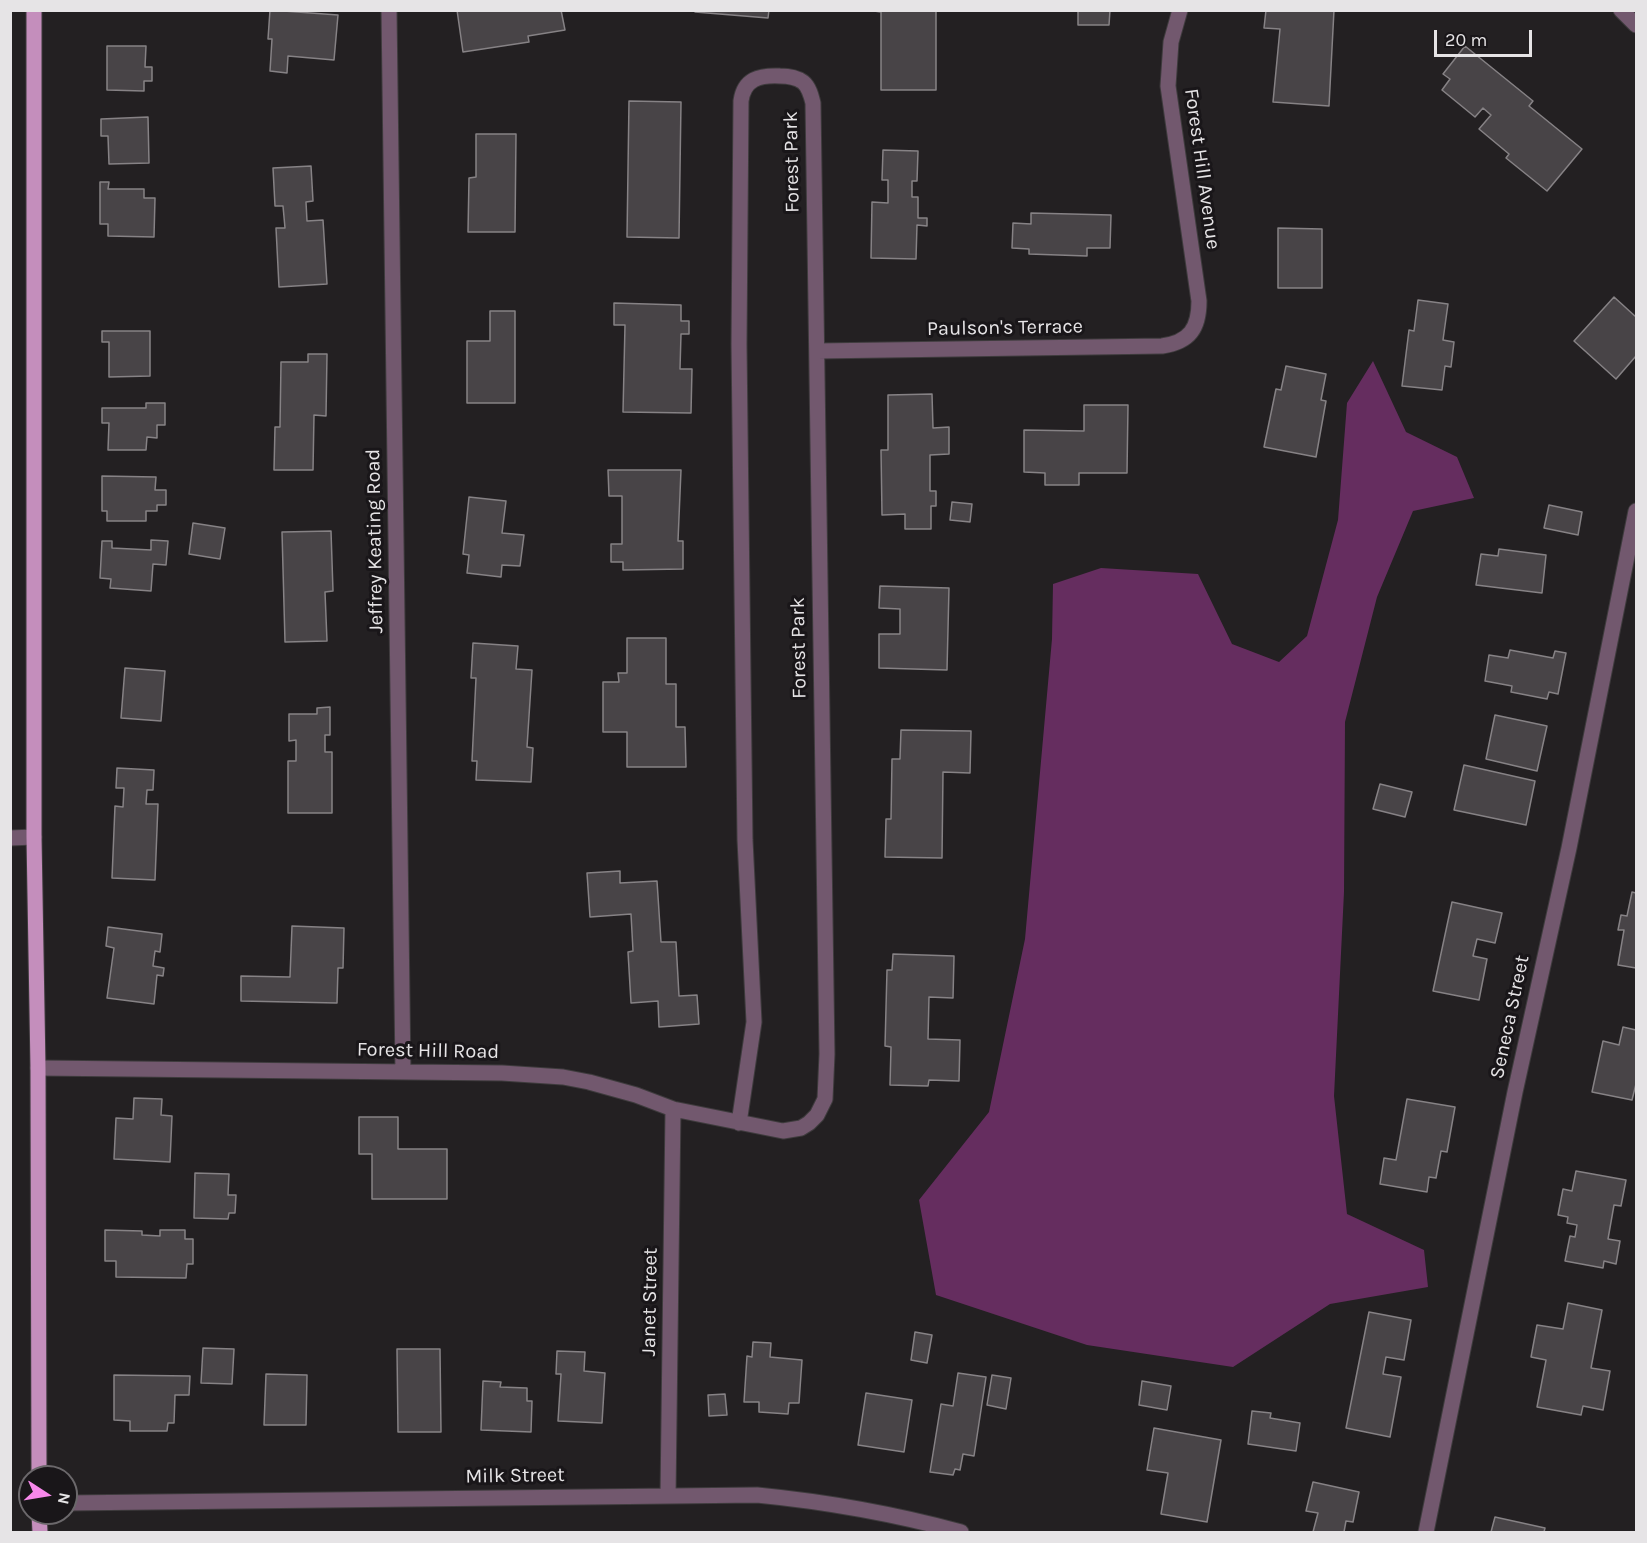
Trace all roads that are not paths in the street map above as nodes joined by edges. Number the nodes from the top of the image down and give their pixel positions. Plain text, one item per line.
1 (33, 10) edge
2 (389, 10) edge
3 (1180, 10) edge
4 (1621, 10) edge
5 (1636, 25) edge
6 (1190, 333) joint
7 (817, 351) junction
8 (1636, 511) edge
9 (34, 837) junction
10 (10, 838) edge
11 (38, 1068) junction
12 (403, 1072) junction
13 (673, 1109) junction
14 (739, 1123) junction
15 (809, 1124) joint
16 (39, 1465) edge
17 (668, 1496) junction
18 (78, 1503) edge
19 (961, 1533) edge
20 (1426, 1533) edge

1 - 9 main road
2 - 12 street, Jeffrey Keating Road
3 - 6 street, Forest Hill Avenue
4 - 5 street
6 - 7 street, Paulson's Terrace
7 - 14 street, Forest Park
7 - 15 street, Forest Park
8 - 20 street, Seneca Street
9 - 10 street
9 - 11 main road
11 - 12 street, Forest Hill Road
11 - 16 main road
12 - 13 street, Forest Hill Road
13 - 14 street, Forest Hill Road
13 - 17 street, Janet Street
14 - 15 street, Forest Hill Road
17 - 18 street, Milk Street
17 - 19 street, Milk Street

